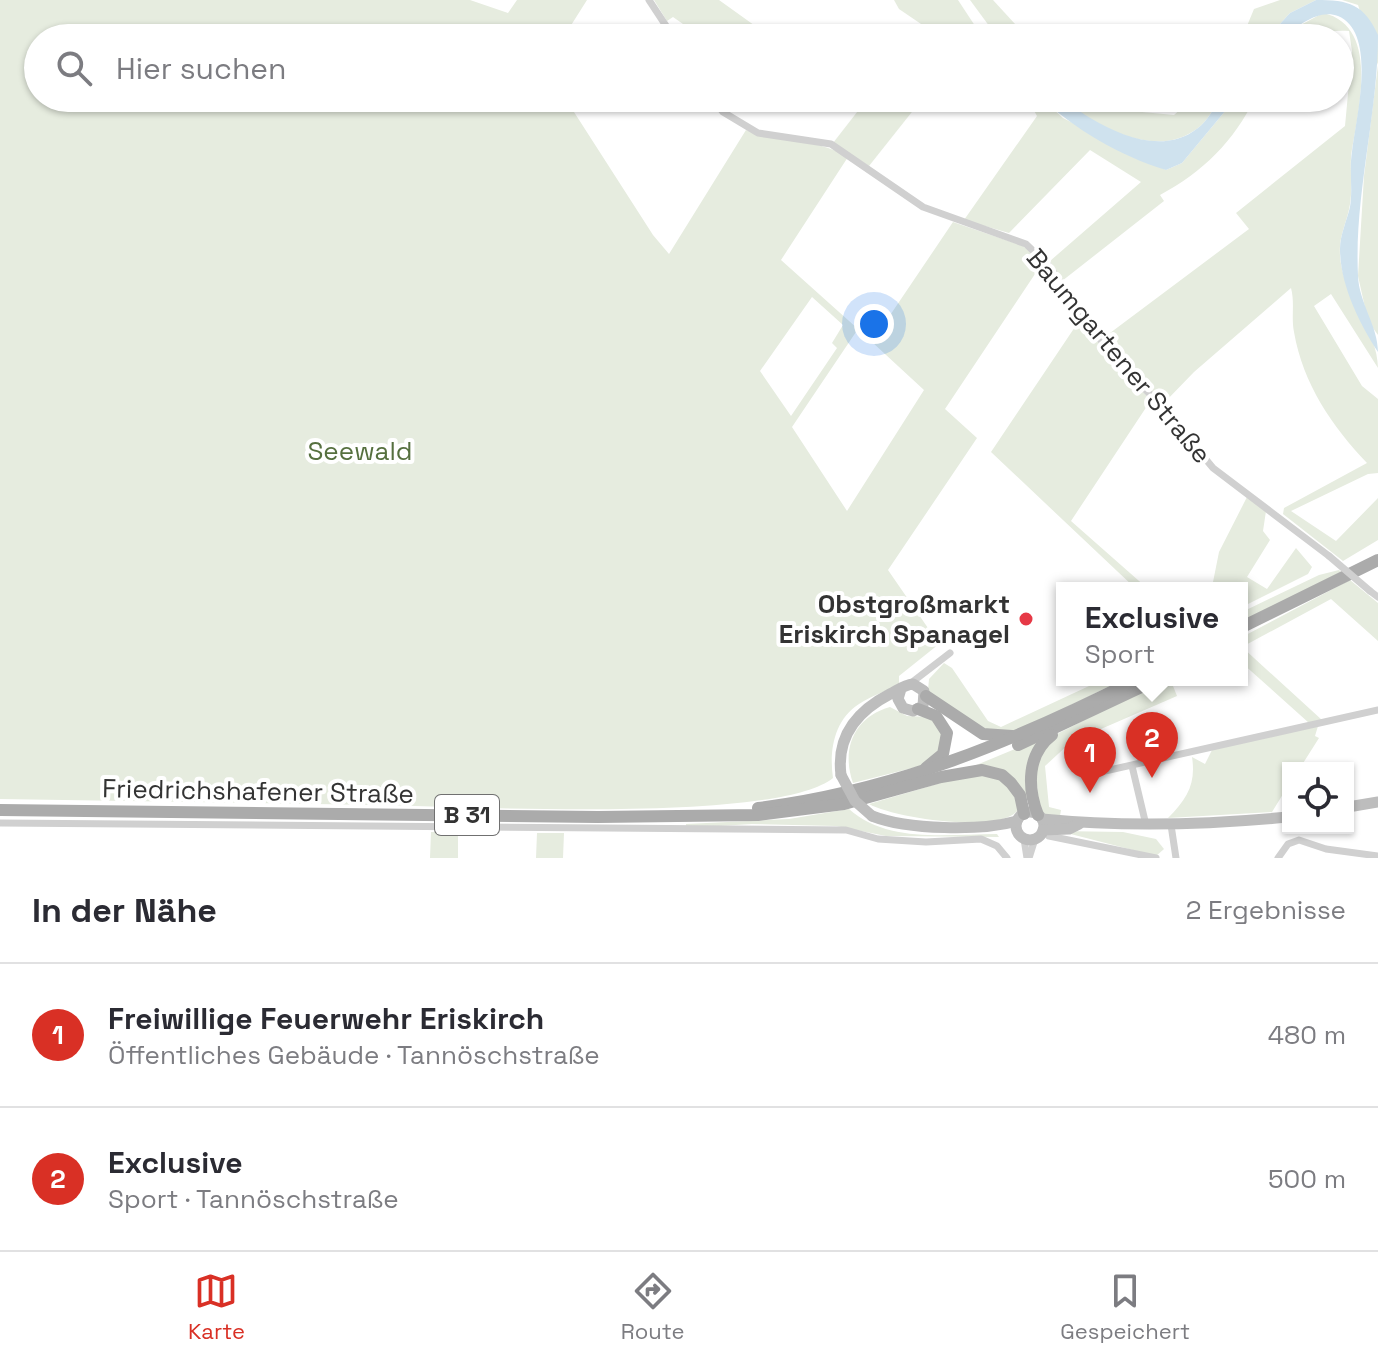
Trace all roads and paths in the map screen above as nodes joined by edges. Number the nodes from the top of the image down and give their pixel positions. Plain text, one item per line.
1 (649, 0) edge
2 (665, 24) edge
3 (723, 112) edge
4 (1378, 560) edge
5 (1378, 597) edge
6 (1278, 611) junction
7 (1248, 624) edge
8 (1248, 630) edge
9 (950, 653) dead end
10 (928, 670) junction
11 (906, 686) junction
12 (1122, 686) edge
13 (1144, 686) edge
14 (924, 692) junction
15 (901, 706) junction
16 (918, 709) junction
17 (1378, 710) edge
18 (864, 711) junction
19 (1079, 718) junction
20 (1037, 726) junction
21 (1132, 766) junction
22 (1096, 773) dead end
23 (941, 777) junction
24 (894, 779) junction
25 (1378, 802) edge
26 (1354, 806) edge
27 (0, 810) edge
28 (707, 816) junction
29 (1282, 817) edge
30 (0, 823) edge
31 (1146, 825) junction
32 (1171, 825) junction
33 (1032, 827) junction
34 (1378, 856) edge
35 (1172, 857) edge
36 (1007, 858) edge
37 (1028, 858) edge
38 (1156, 858) edge
39 (1278, 858) edge

1 - 2 street
3 - 5 street, Baumgartener Straße, bridge
4 - 6 main road
6 - 7 main road
6 - 8 main road
9 - 10 street
10 - 11 street
10 - 14 street
11 - 14 street
11 - 15 street
11 - 18 street
12 - 20 main road, B 31
13 - 19 main road, B 31
14 - 16 street
14 - 20 main road
15 - 16 street
15 - 18 street
16 - 24 main road
17 - 21 street
18 - 33 street, bridge
19 - 23 main road, B 31
19 - 33 main road
20 - 24 main road, B 31
21 - 22 street
21 - 31 street
23 - 28 main road, B 31
23 - 33 main road
24 - 28 main road, B 31
25 - 26 street
27 - 28 main road, Friedrichshafener Straße / B 31
29 - 32 street
30 - 36 street
31 - 32 street
31 - 33 street
32 - 35 street
33 - 37 street
33 - 38 street
34 - 39 street

